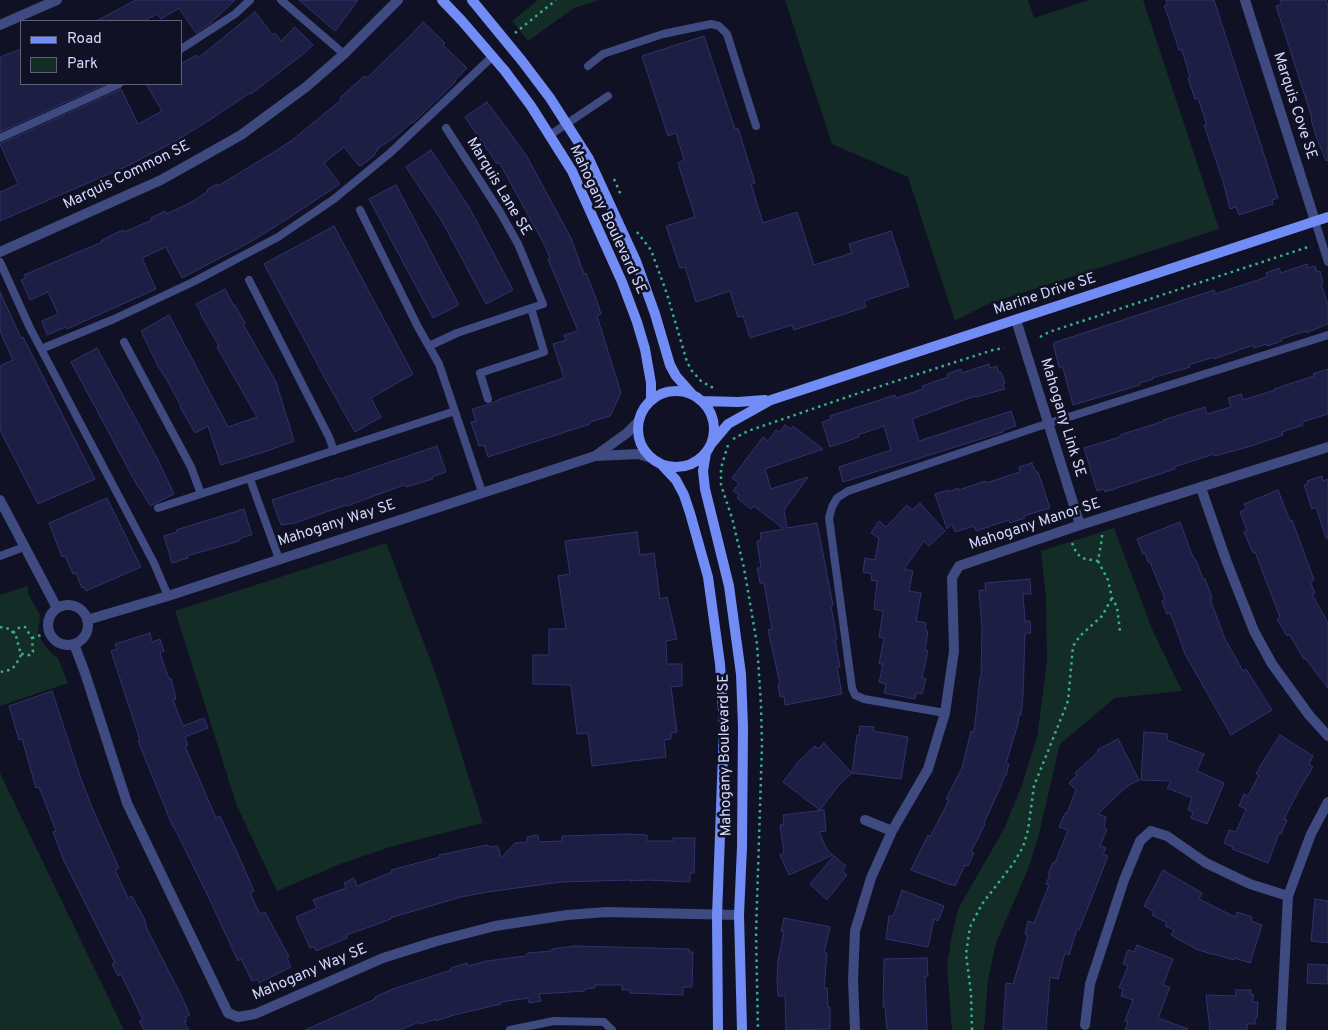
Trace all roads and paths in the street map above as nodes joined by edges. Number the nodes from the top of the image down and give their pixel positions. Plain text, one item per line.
1 (57, 0) edge
2 (250, 0) edge
3 (281, 0) edge
4 (398, 0) edge
5 (442, 0) edge
6 (472, 0) edge
7 (556, 0) edge
8 (1245, 0) edge
9 (0, 25) edge
10 (515, 33) dead end
11 (182, 48) edge
12 (344, 54) junction
13 (493, 56) junction
14 (588, 66) dead end
15 (118, 85) edge
16 (608, 96) dead end
17 (566, 124) junction
18 (756, 126) dead end
19 (446, 128) dead end
20 (550, 135) junction
21 (0, 138) edge
22 (360, 210) dead end
23 (1328, 217) edge
24 (1315, 222) junction
25 (1322, 243) junction
26 (0, 252) edge
27 (0, 262) edge
28 (1328, 262) edge
29 (249, 280) dead end
30 (531, 308) junction
31 (1016, 320) junction
32 (1328, 334) edge
33 (1040, 337) dead end
34 (124, 342) dead end
35 (429, 346) junction
36 (1004, 348) dead end
37 (41, 349) junction
38 (692, 394) junction
39 (488, 399) dead end
40 (651, 400) junction
41 (771, 400) junction
42 (702, 401) junction
43 (455, 412) junction
44 (638, 422) junction
45 (1048, 424) junction
46 (712, 442) junction
47 (1328, 447) edge
48 (334, 451) junction
49 (706, 453) junction
50 (595, 456) junction
51 (651, 458) junction
52 (662, 465) junction
53 (250, 479) junction
54 (1201, 488) junction
55 (482, 492) junction
56 (201, 494) junction
57 (0, 500) edge
58 (158, 508) dead end
59 (1080, 525) junction
60 (1102, 533) dead end
61 (1072, 543) dead end
62 (24, 547) junction
63 (0, 556) edge
64 (279, 559) junction
65 (1098, 561) junction
66 (168, 596) junction
67 (1112, 598) junction
68 (57, 608) junction
69 (88, 620) junction
70 (0, 626) edge
71 (1120, 632) dead end
72 (13, 634) junction
73 (41, 635) dead end
74 (32, 638) junction
75 (74, 644) junction
76 (20, 653) junction
77 (0, 672) edge
78 (945, 713) junction
79 (1328, 736) edge
80 (1328, 802) edge
81 (865, 820) dead end
82 (892, 832) junction
83 (1288, 896) junction
84 (739, 915) junction
85 (717, 916) junction
86 (1085, 1025) dead end
87 (510, 1030) edge
88 (612, 1030) edge
89 (718, 1030) edge
90 (742, 1030) edge
91 (758, 1030) edge
92 (856, 1030) edge
93 (972, 1030) edge
94 (1281, 1030) edge

1 - 9 street
2 - 11 lane
3 - 12 lane
4 - 12 street, Marquis Common SE
5 - 13 street, Mahogany Boulevard SE
6 - 17 street, Mahogany Boulevard SE
7 - 10 path
8 - 24 street, Marquis Cove SE
12 - 26 street, Marquis Common SE
13 - 20 street, Mahogany Boulevard SE
13 - 37 lane
14 - 18 lane
15 - 21 lane
16 - 17 lane
17 - 20 lane
17 - 38 street, Mahogany Boulevard SE
19 - 30 lane, Marquis Lane SE
20 - 40 street, Mahogany Boulevard SE
22 - 35 lane
23 - 24 street, Marine Drive SE
24 - 25 lane
24 - 31 street, Marine Drive SE
25 - 28 lane
25 - 33 path
27 - 37 lane
29 - 48 lane
30 - 35 lane
30 - 39 lane
31 - 41 street, Marine Drive SE
31 - 45 street, Mahogany Link SE
32 - 45 lane
34 - 56 lane
35 - 43 lane
36 - 91 path
37 - 66 lane
38 - 40 street
38 - 42 street
40 - 44 street
41 - 42 street, Marine Drive SE
41 - 46 street, Marine Drive SE
42 - 46 street
43 - 48 lane
43 - 55 lane
44 - 50 street, Mahogany Way SE
44 - 51 street
45 - 59 street, Mahogany Link SE
45 - 78 lane
46 - 49 street
47 - 54 street, Mahogany Manor SE
48 - 53 lane
49 - 52 street
49 - 84 street, Mahogany Boulevard SE
50 - 51 street, Mahogany Way SE
50 - 55 street, Mahogany Way SE
51 - 52 street
52 - 85 street, Mahogany Boulevard SE
53 - 56 lane
53 - 64 lane
54 - 59 street, Mahogany Manor SE
54 - 79 street
55 - 64 street, Mahogany Way SE
56 - 58 lane
57 - 62 street
59 - 78 street, Mahogany Manor SE
60 - 65 path
61 - 65 path
62 - 63 lane
62 - 68 street
64 - 66 street, Mahogany Way SE
65 - 67 path
66 - 69 street, Mahogany Way SE
67 - 71 path
67 - 93 path
68 - 69 street
68 - 75 street
69 - 75 street
70 - 72 path
72 - 74 path
72 - 76 path
73 - 74 path
74 - 76 path
75 - 85 street, Mahogany Way SE
76 - 77 path
78 - 82 street, Mahogany Manor SE
80 - 83 street
81 - 82 street
82 - 92 street, Mahogany Manor SE
83 - 86 street
83 - 94 street
84 - 85 street, Mahogany Way SE
84 - 90 street, Mahogany Boulevard SE
85 - 89 street, Mahogany Boulevard SE
87 - 88 lane

